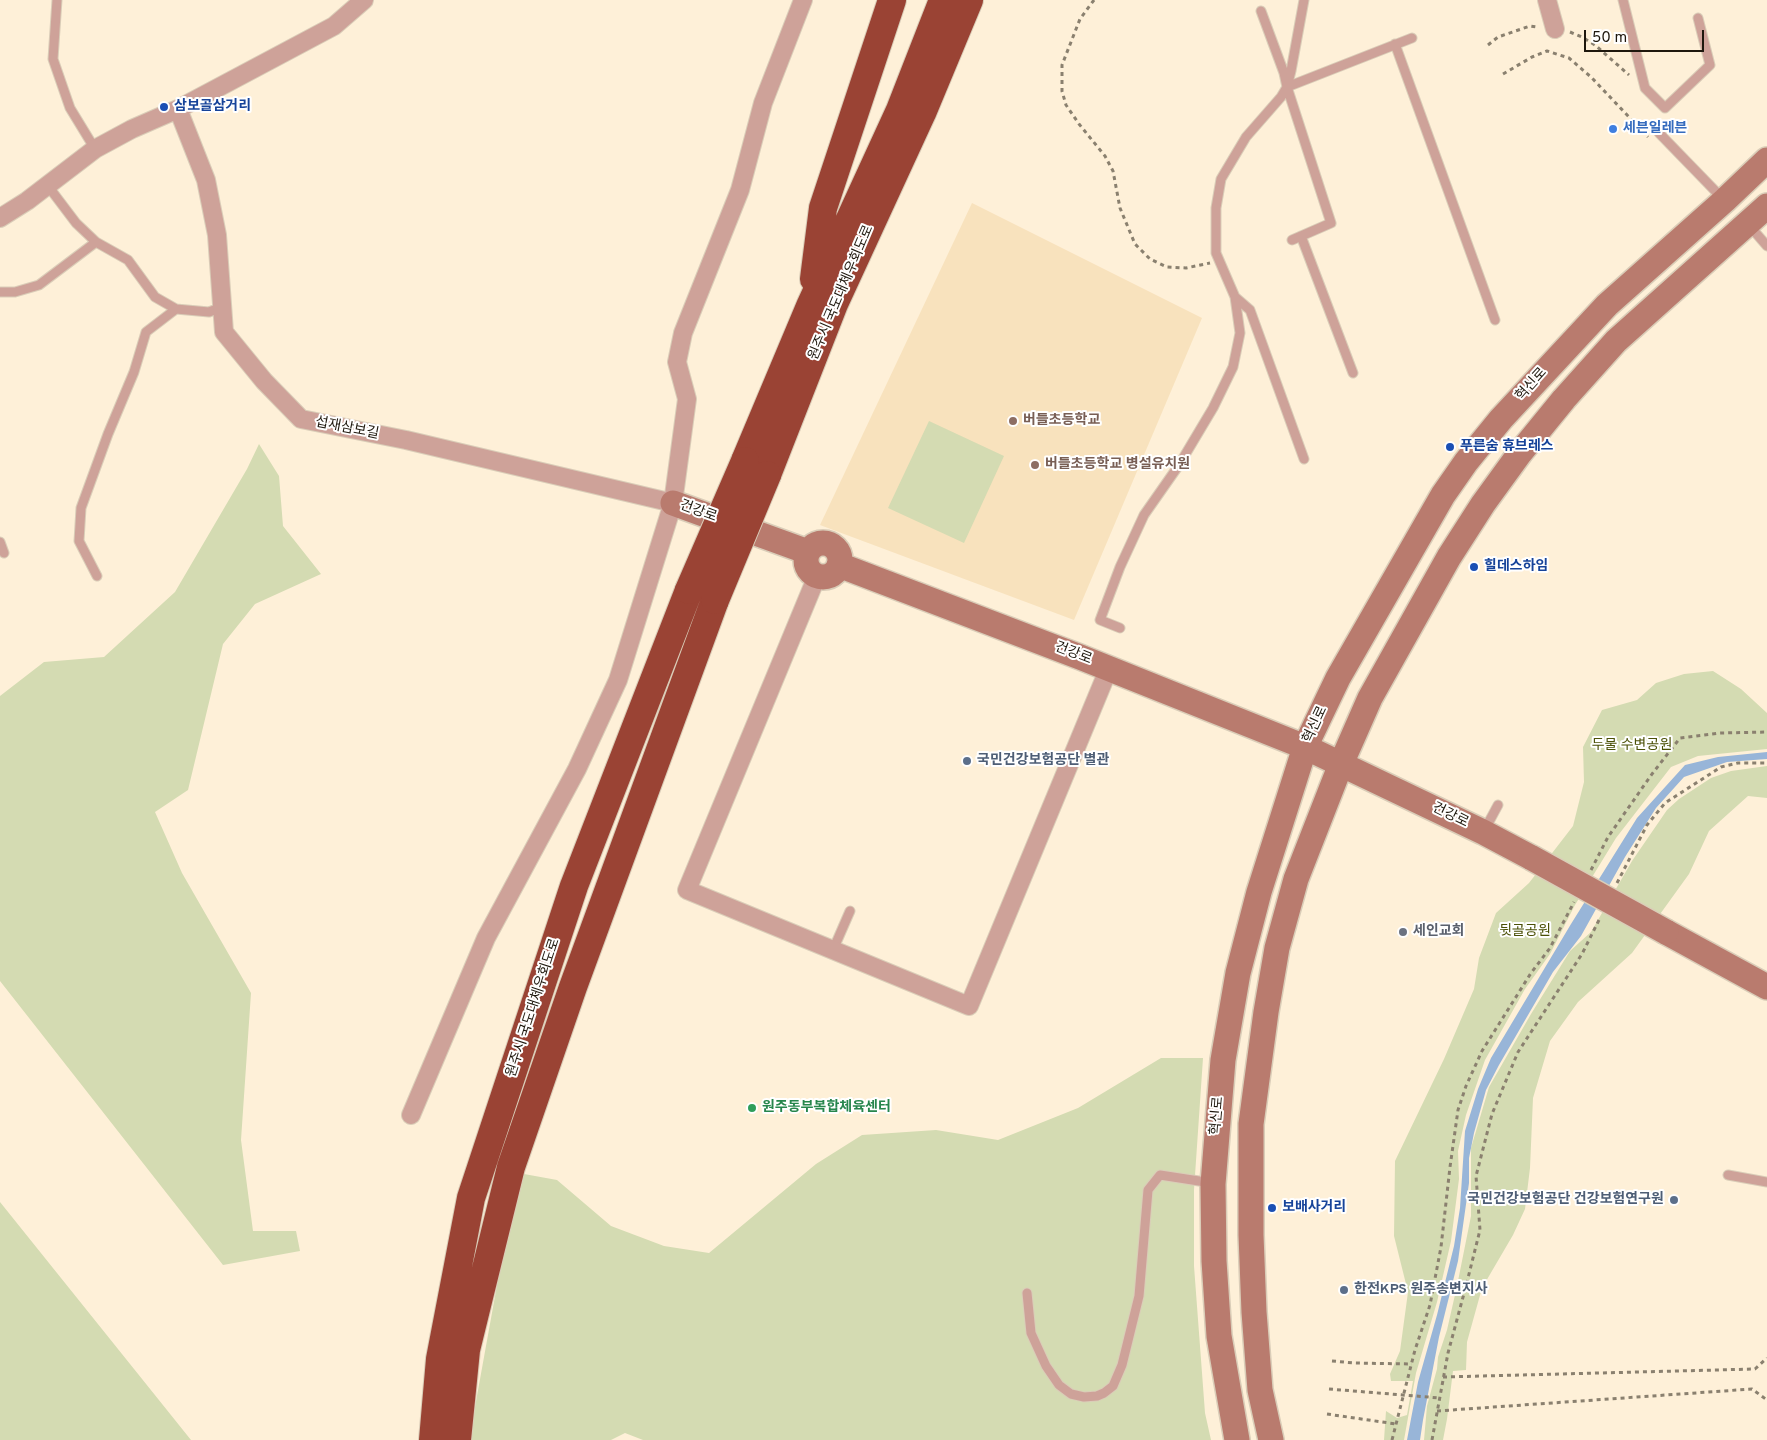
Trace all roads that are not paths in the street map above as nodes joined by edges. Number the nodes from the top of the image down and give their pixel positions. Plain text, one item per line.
1 (57, 0) edge
2 (364, 0) edge
3 (803, 0) edge
4 (892, 0) edge
5 (943, 0) edge
6 (970, 0) edge
7 (988, 0) edge
8 (1304, 0) edge
9 (1547, 0) edge
10 (1623, 0) edge
11 (1261, 11) dead end
12 (1698, 18) dead end
13 (1555, 29) road end
14 (1412, 38) dead end
15 (1394, 44) junction
16 (1287, 87) junction
17 (178, 109) junction
18 (911, 112) junction
19 (1659, 133) dead end
20 (95, 149) junction
21 (1767, 160) edge
22 (48, 186) junction
23 (1725, 200) junction
24 (1767, 206) edge
25 (0, 218) edge
26 (1748, 224) junction
27 (1300, 236) junction
28 (1292, 240) dead end
29 (96, 242) junction
30 (1767, 246) edge
31 (0, 292) edge
32 (1235, 297) junction
33 (823, 304) junction
34 (222, 307) junction
35 (176, 309) junction
36 (1495, 320) dead end
37 (1353, 373) dead end
38 (1304, 459) dead end
39 (756, 468) junction
40 (673, 503) junction
41 (0, 542) edge
42 (808, 552) junction
43 (4, 554) dead end
44 (839, 564) junction
45 (97, 576) dead end
46 (817, 576) junction
47 (1120, 628) dead end
48 (1109, 668) junction
49 (1305, 747) junction
50 (1341, 764) junction
51 (1498, 805) dead end
52 (1483, 832) junction
53 (850, 911) dead end
54 (833, 950) junction
55 (1762, 988) edge
56 (412, 1115) dead end
57 (1728, 1176) dead end
58 (1767, 1182) edge
59 (1213, 1184) junction
60 (1027, 1293) dead end
61 (433, 1440) edge
62 (457, 1440) edge
63 (1237, 1440) edge
64 (1270, 1440) edge

1 - 20 lane
2 - 17 street
3 - 40 street
4 - 33 highway
5 - 18 highway
6 - 18 highway
7 - 33 highway
8 - 16 lane
9 - 13 street
10 - 12 lane
11 - 16 lane
14 - 15 lane
15 - 16 lane
15 - 36 lane
16 - 27 lane
16 - 32 lane
17 - 20 street
17 - 34 street, 섭재삼보길
18 - 33 highway, 원주시 국도대체우회도로
19 - 23 lane
20 - 22 street
21 - 23 street, 혁신로
22 - 25 street
22 - 29 lane
23 - 26 street
23 - 49 street, 혁신로
24 - 26 street
26 - 30 lane
26 - 50 street
27 - 28 lane
27 - 37 lane
29 - 31 lane
29 - 35 lane
32 - 38 lane
32 - 47 lane
33 - 39 highway, 원주시 국도대체우회도로
34 - 35 lane
34 - 40 street, 섭재삼보길
35 - 45 lane
39 - 61 highway, 원주시 국도대체우회도로, bridge
39 - 62 highway, 원주시 국도대체우회도로, bridge
40 - 42 street, 건강로
40 - 56 street
41 - 43 lane
42 - 44 street
42 - 46 street
44 - 46 street
44 - 48 street, 건강로
46 - 54 street
48 - 49 street, 건강로
48 - 54 street
49 - 50 street, 건강로
49 - 59 street, 혁신로
50 - 52 street, 건강로
50 - 64 street
51 - 52 lane
52 - 55 street, 건강로, bridge
53 - 54 lane
57 - 58 lane
59 - 60 lane
59 - 63 street, 혁신로

